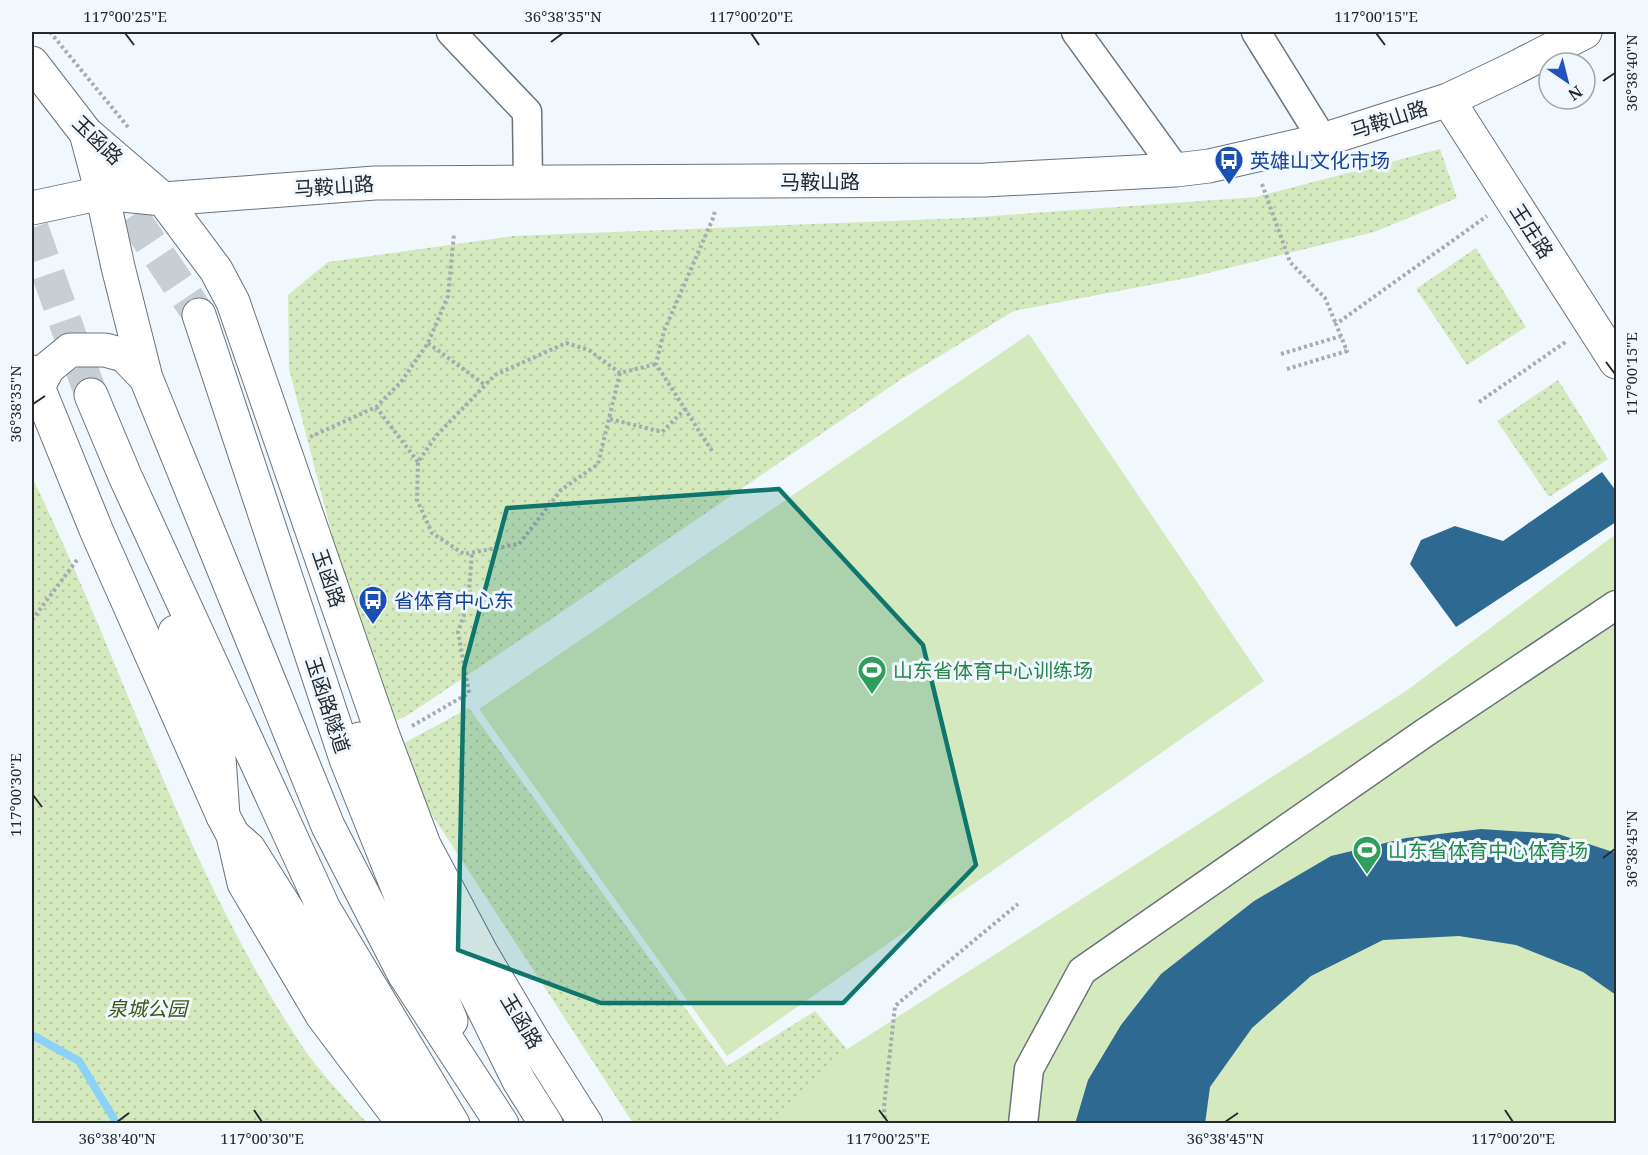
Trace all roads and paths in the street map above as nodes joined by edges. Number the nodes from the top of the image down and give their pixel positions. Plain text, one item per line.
1 (50, 32) edge
2 (451, 32) edge
3 (1076, 32) edge
4 (1256, 32) edge
5 (1585, 32) edge
6 (32, 63) edge
7 (1448, 100) junction
8 (86, 133) junction
9 (133, 133) dead end
10 (1323, 140) junction
11 (1239, 159) junction
12 (1176, 170) junction
13 (528, 182) junction
14 (715, 182) junction
15 (102, 193) junction
16 (163, 199) junction
17 (32, 208) edge
18 (1490, 214) dead end
19 (454, 234) dead end
20 (199, 315) tunnel mouth
21 (1336, 324) junction
22 (1341, 336) junction
23 (1567, 341) dead end
24 (428, 343) junction
25 (1281, 354) dead end
26 (1617, 362) edge
27 (656, 364) junction
28 (1287, 369) dead end
29 (620, 373) junction
30 (146, 378) junction
31 (34, 380) edge
32 (485, 385) junction
33 (222, 386) junction
34 (92, 395) tunnel mouth
35 (1479, 402) dead end
36 (376, 407) junction
37 (685, 409) junction
38 (610, 419) junction
39 (284, 448) junction
40 (712, 452) dead end
41 (418, 462) junction
42 (125, 476) junction
43 (472, 553) junction
44 (81, 555) dead end
45 (1617, 605) edge
46 (32, 620) edge
47 (385, 740) junction
48 (228, 825) junction
49 (1018, 904) dead end
50 (477, 1087) junction
51 (404, 1124) edge
52 (444, 1124) edge
53 (453, 1124) edge
54 (502, 1124) edge
55 (546, 1124) edge
56 (586, 1124) edge
57 (885, 1124) edge
58 (1023, 1124) edge

1 - 9 path
2 - 13 street
3 - 12 street
4 - 10 street
5 - 7 main road, 马鞍山路
6 - 8 main road, 玉函路
7 - 10 main road, 马鞍山路
7 - 26 main road, 王庄路
8 - 15 main road
8 - 16 main road, 玉函路
10 - 11 main road, 马鞍山路
11 - 12 main road, 马鞍山路
11 - 21 path
12 - 14 main road, 马鞍山路
13 - 14 main road, 马鞍山路
13 - 16 main road, 马鞍山路
14 - 27 path
15 - 16 main road, 马鞍山路
15 - 17 main road, 马鞍山路
15 - 30 main road
16 - 39 main road, 玉函路
18 - 21 path
19 - 24 path
20 - 33 main road, 玉函路隧道
21 - 22 path
22 - 25 path
22 - 28 path
23 - 35 path
24 - 32 path
24 - 36 path
27 - 29 path
27 - 37 path
29 - 32 path
29 - 38 path
30 - 31 main road
30 - 50 main road
31 - 48 main road
32 - 41 path
33 - 50 main road, 玉函路隧道
33 - 55 main road
34 - 42 main road
36 - 39 path
36 - 41 path
37 - 38 path
37 - 40 path
38 - 43 path
39 - 47 main road, 玉函路
41 - 43 path
42 - 48 main road
42 - 53 main road
43 - 47 path
44 - 46 path
45 - 58 street
47 - 56 main road, 玉函路
48 - 51 main road
48 - 52 main road
49 - 57 path
50 - 54 main road

